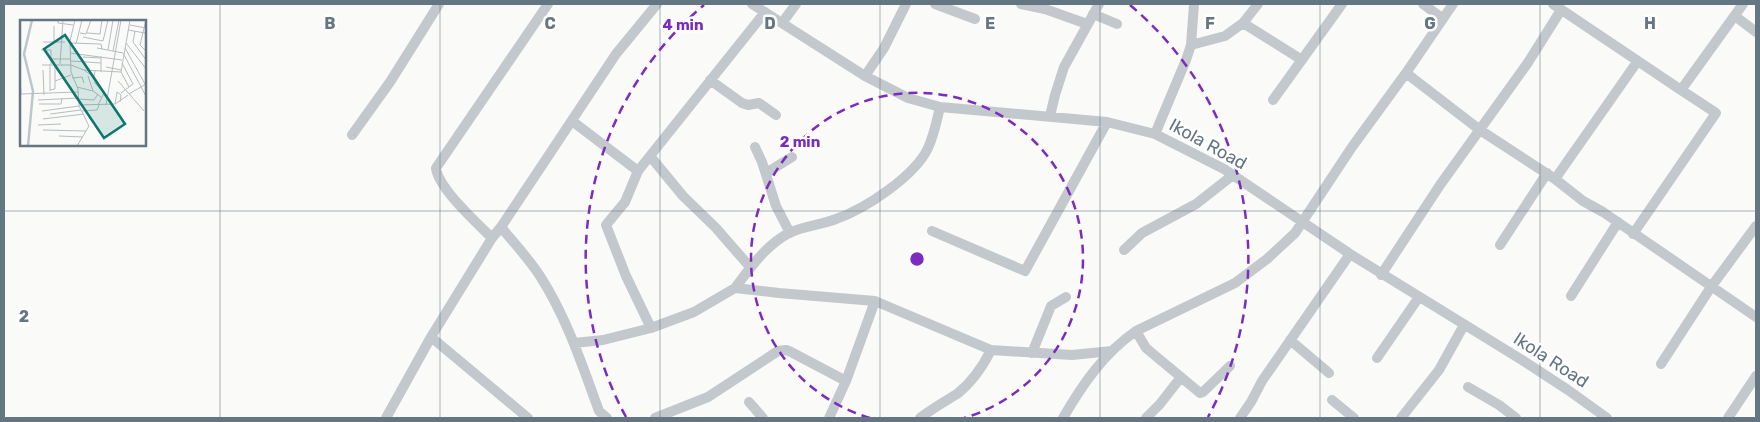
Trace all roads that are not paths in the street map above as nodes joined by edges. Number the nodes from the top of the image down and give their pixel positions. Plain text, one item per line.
1 (440, 4) edge
2 (548, 4) edge
3 (657, 4) edge
4 (796, 4) edge
5 (906, 4) edge
6 (935, 4) edge
7 (1021, 4) edge
8 (1099, 4) edge
9 (1194, 4) edge
10 (1258, 4) edge
11 (1342, 4) edge
12 (1423, 4) edge
13 (1453, 4) edge
14 (1743, 4) edge
15 (758, 6) edge
16 (1557, 7) edge
17 (1094, 14) junction
18 (1735, 16) junction
19 (1442, 18) junction
20 (975, 19) dead end
21 (782, 23) junction
22 (1243, 23) junction
23 (1087, 24) junction
24 (1117, 24) dead end
25 (1756, 32) edge
26 (1191, 45) junction
27 (1302, 60) junction
28 (1637, 62) junction
29 (1406, 73) junction
30 (864, 76) junction
31 (710, 80) junction
32 (1681, 90) junction
33 (1273, 100) dead end
34 (940, 107) junction
35 (776, 115) dead end
36 (1050, 116) junction
37 (572, 121) junction
38 (1107, 122) junction
39 (1480, 130) junction
40 (1155, 134) junction
41 (352, 135) dead end
42 (755, 147) dead end
43 (650, 156) junction
44 (792, 157) dead end
45 (638, 171) junction
46 (766, 173) junction
47 (1233, 174) junction
48 (1551, 176) junction
49 (1302, 222) junction
50 (1618, 222) junction
51 (1756, 226) edge
52 (501, 228) junction
53 (932, 231) dead end
54 (790, 233) junction
55 (1633, 234) junction
56 (492, 238) junction
57 (1500, 245) dead end
58 (1124, 250) dead end
59 (1350, 254) junction
60 (750, 267) junction
61 (1382, 275) junction
62 (1711, 287) junction
63 (736, 288) junction
64 (1571, 296) dead end
65 (1419, 297) junction
66 (1066, 298) dead end
67 (875, 302) junction
68 (1756, 317) edge
69 (1464, 325) junction
70 (651, 328) junction
71 (1136, 331) junction
72 (431, 337) junction
73 (1290, 340) junction
74 (574, 343) junction
75 (991, 350) junction
76 (1112, 351) junction
77 (1032, 353) junction
78 (1377, 358) dead end
79 (1661, 364) dead end
80 (1230, 366) dead end
81 (1329, 373) dead end
82 (1756, 376) edge
83 (1181, 377) junction
84 (846, 381) junction
85 (1468, 387) dead end
86 (1332, 400) dead end
87 (749, 402) dead end
88 (1596, 415) edge
89 (386, 418) edge
90 (528, 418) edge
91 (607, 418) edge
92 (655, 418) edge
93 (764, 418) edge
94 (829, 418) edge
95 (920, 418) edge
96 (1064, 418) edge
97 (1146, 418) edge
98 (1240, 418) edge
99 (1354, 418) edge
100 (1401, 418) edge
101 (1516, 418) edge
102 (1607, 418) edge
103 (1728, 418) edge

1 - 41 street
2 - 56 street
3 - 37 street
4 - 21 street
5 - 30 street
6 - 20 street
7 - 23 street
8 - 17 street
9 - 26 street
10 - 22 street
11 - 27 street
12 - 19 street
13 - 19 street
14 - 18 street
15 - 21 street, Ikola Road
15 - 31 street
16 - 28 street
16 - 39 street
17 - 23 street
17 - 24 street
18 - 25 street
18 - 32 street
19 - 29 street
21 - 30 street, Ikola Road
22 - 26 street
22 - 27 street
23 - 36 street
26 - 40 street
27 - 33 street
28 - 32 street
28 - 48 street
29 - 39 street
29 - 49 street
30 - 34 street, Ikola Road
31 - 35 street
31 - 43 street
32 - 55 street
34 - 36 street, Ikola Road
34 - 54 street
36 - 38 street, Ikola Road
37 - 45 street
37 - 52 street
38 - 40 street, Ikola Road
38 - 53 street
39 - 48 street
39 - 61 street
40 - 47 street, Ikola Road
42 - 46 street
43 - 45 street
43 - 60 street
44 - 46 street
45 - 70 street
46 - 54 street
47 - 49 street, Ikola Road
47 - 58 street
48 - 50 street
48 - 57 street
49 - 59 street, Ikola Road
49 - 71 street
50 - 55 street
50 - 64 street
51 - 62 street
52 - 56 street
52 - 74 street
54 - 60 street
55 - 62 street
56 - 72 street
59 - 61 street, Ikola Road
59 - 73 street
60 - 63 street
61 - 65 street, Ikola Road
62 - 68 street
62 - 79 street
63 - 67 street
63 - 70 street
65 - 69 street, Ikola Road
65 - 78 street
66 - 77 street
67 - 75 street
67 - 84 street
69 - 88 street, Ikola Road
69 - 100 street
70 - 74 street
71 - 76 street
71 - 83 street
72 - 89 street
72 - 90 street
73 - 81 street
73 - 98 street
74 - 91 street
75 - 77 street
75 - 95 street
76 - 77 street
76 - 96 street
80 - 83 street
82 - 103 street
83 - 97 street
84 - 92 street
84 - 94 street
85 - 101 street
86 - 99 street
87 - 93 street
88 - 102 street, Ikola Road

